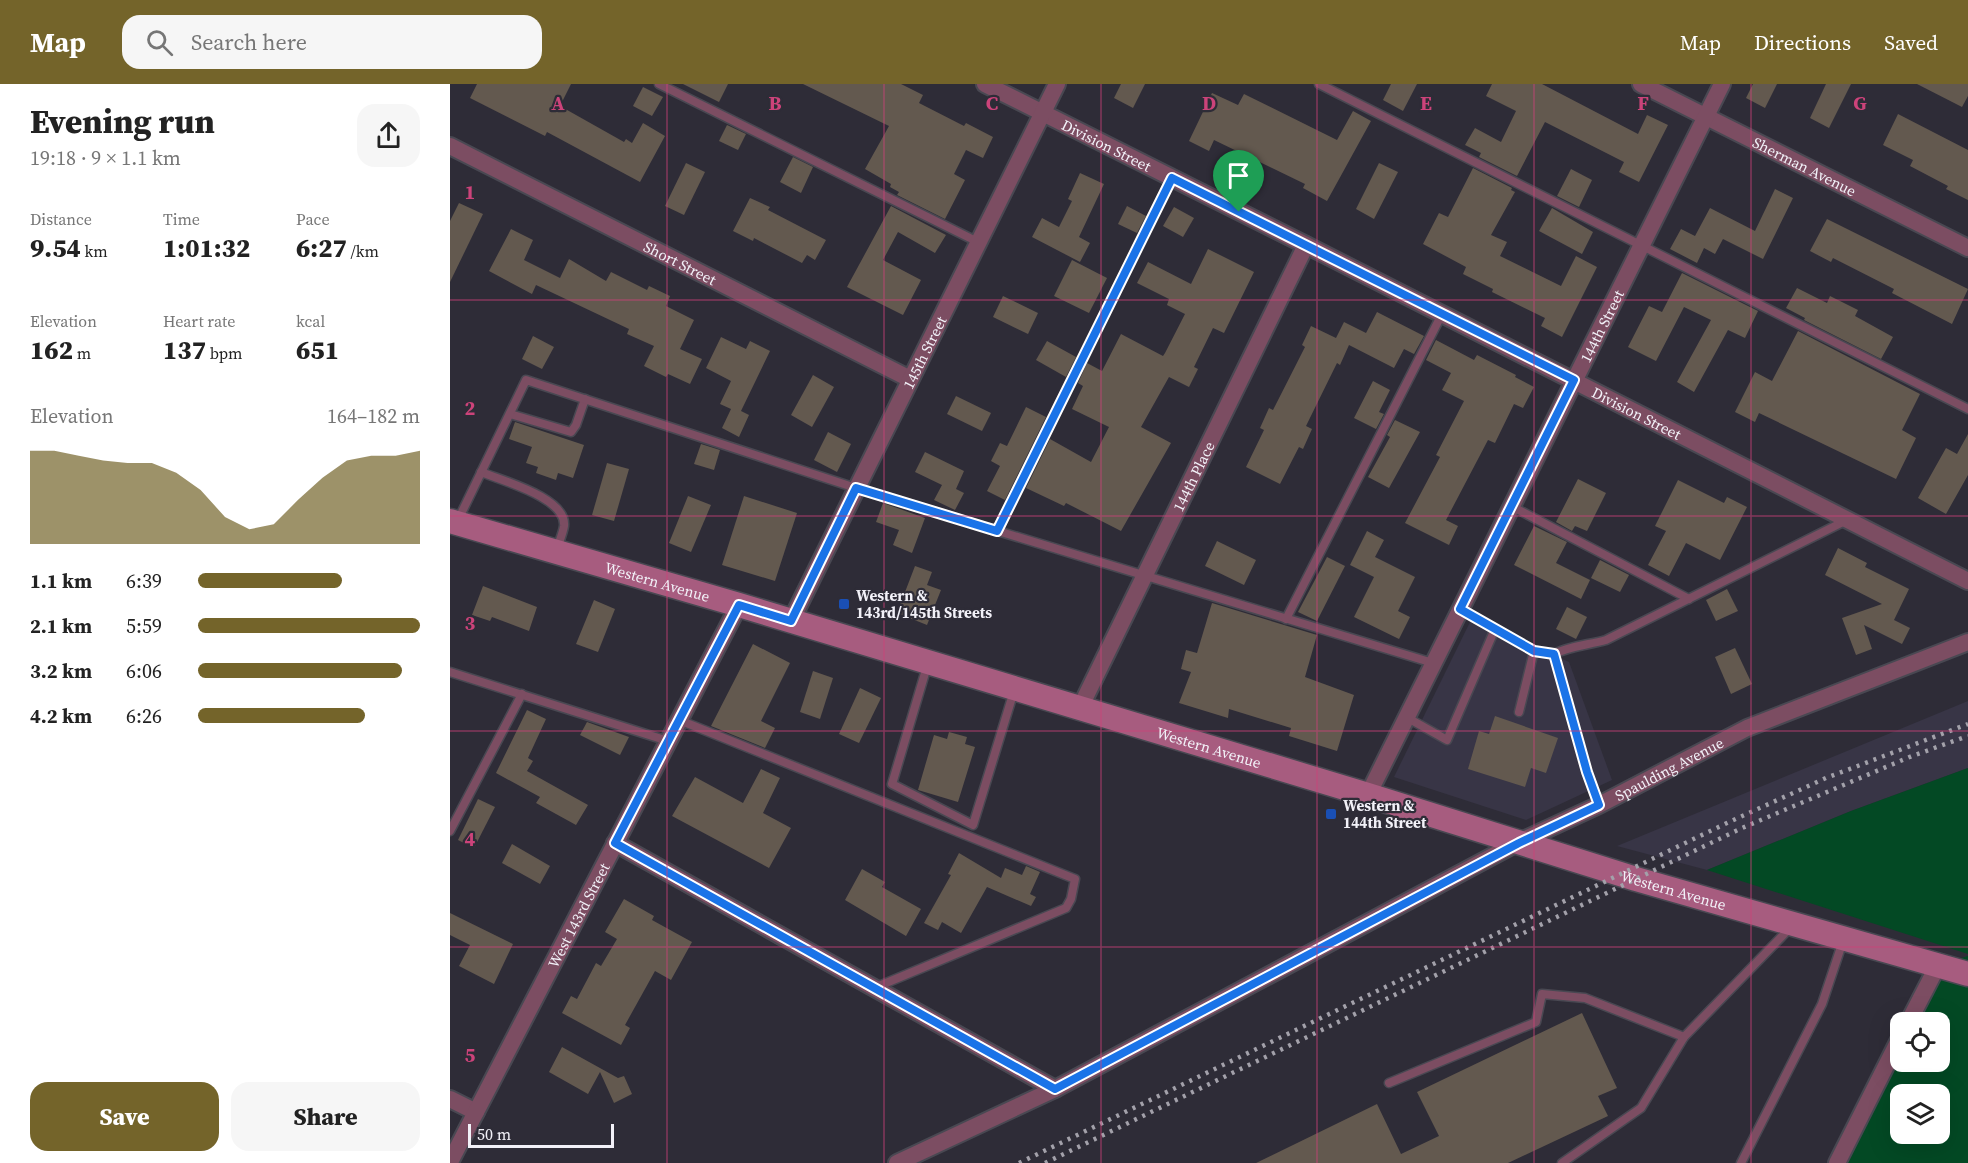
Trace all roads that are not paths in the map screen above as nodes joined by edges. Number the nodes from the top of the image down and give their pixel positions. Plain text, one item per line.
1 (658, 84) edge
2 (985, 84) edge
3 (1057, 84) edge
4 (1319, 84) edge
5 (1641, 84) edge
6 (1722, 84) edge
7 (1042, 113) junction
8 (1705, 117) junction
9 (450, 146) edge
10 (1172, 178) junction
11 (978, 242) junction
12 (1306, 245) junction
13 (1641, 245) junction
14 (1968, 248) edge
15 (1442, 314) junction
16 (910, 380) junction
17 (1574, 380) junction
18 (585, 399) junction
19 (1968, 409) edge
20 (510, 414) junction
21 (481, 472) junction
22 (856, 488) junction
23 (1511, 506) junction
24 (1848, 520) junction
25 (453, 522) edge
26 (997, 531) junction
27 (556, 552) junction
28 (1144, 576) junction
29 (1968, 581) edge
30 (1689, 599) junction
31 (739, 605) junction
32 (1460, 609) junction
33 (1286, 618) junction
34 (791, 621) junction
35 (1495, 629) junction
36 (1968, 642) edge
37 (1534, 651) junction
38 (1554, 654) junction
39 (928, 663) junction
40 (1433, 663) junction
41 (450, 672) edge
42 (1015, 689) junction
43 (522, 694) junction
44 (1080, 708) junction
45 (1519, 712) dead end
46 (1406, 717) junction
47 (679, 720) junction
48 (668, 741) junction
49 (1368, 795) junction
50 (1599, 805) junction
51 (450, 831) edge
52 (615, 843) junction
53 (1519, 843) junction
54 (1794, 923) junction
55 (1844, 938) junction
56 (1938, 965) junction
57 (1968, 974) edge
58 (872, 989) junction
59 (1914, 1012) edge
60 (1684, 1037) junction
61 (1890, 1058) edge
62 (1389, 1083) dead end
63 (1055, 1089) junction
64 (450, 1099) edge
65 (476, 1112) junction
66 (450, 1162) edge
67 (897, 1163) edge
68 (1562, 1163) edge
69 (1741, 1163) edge
70 (1837, 1163) edge

1 - 11 lane
2 - 7 street, Division Street
3 - 7 street, 145th Street
4 - 13 lane
5 - 8 street, Sherman Avenue
6 - 8 street, 144th Street
7 - 10 street, Division Street
7 - 11 street, 145th Street
8 - 13 street, 144th Street
8 - 14 street, Sherman Avenue
9 - 16 street, Short Street
10 - 12 street, Division Street
10 - 26 lane
11 - 16 street, 145th Street
12 - 15 street, Division Street
12 - 28 street, 144th Place
13 - 17 street, 144th Street
13 - 19 lane
15 - 17 street, Division Street
15 - 33 lane
16 - 22 street, 145th Street
17 - 23 street, 144th Street
17 - 24 street, Division Street
18 - 20 lane
18 - 20 lane
18 - 22 lane
20 - 21 lane
21 - 25 lane
21 - 27 lane
22 - 26 lane
22 - 34 street, 145th Street
23 - 30 lane
23 - 32 street, 144th Street
24 - 29 street, Division Street
24 - 30 lane
25 - 27 main road, Western Avenue
26 - 28 lane
27 - 31 main road, Western Avenue
28 - 33 lane
28 - 44 street, 144th Place
30 - 38 lane
31 - 34 main road, Western Avenue
31 - 47 street, West 143rd Street
32 - 35 lane
32 - 40 street, 144th Street
33 - 40 lane
34 - 39 main road, Western Avenue
35 - 37 lane
35 - 46 lane
36 - 50 street, Spaulding Avenue
37 - 38 lane
37 - 45 lane
38 - 50 lane
39 - 42 main road, Western Avenue
39 - 42 lane
40 - 46 street, 144th Street
41 - 43 lane
42 - 44 main road, Western Avenue
43 - 48 lane
43 - 51 lane
44 - 49 main road, Western Avenue
46 - 49 street, 144th Street
47 - 48 street, West 143rd Street
47 - 58 lane
48 - 52 street, West 143rd Street
49 - 53 main road, Western Avenue
50 - 53 street, Spaulding Avenue
52 - 58 street
52 - 65 street, West 143rd Street
53 - 54 main road, Western Avenue
53 - 63 street, Spaulding Avenue
54 - 55 main road, Western Avenue
54 - 60 lane
55 - 56 main road, Western Avenue
55 - 69 lane
56 - 57 main road, Western Avenue
56 - 59 street
58 - 63 street
60 - 62 lane
60 - 68 lane
61 - 70 street
63 - 67 street, Spaulding Avenue
64 - 65 street
65 - 66 street, West 143rd Street

